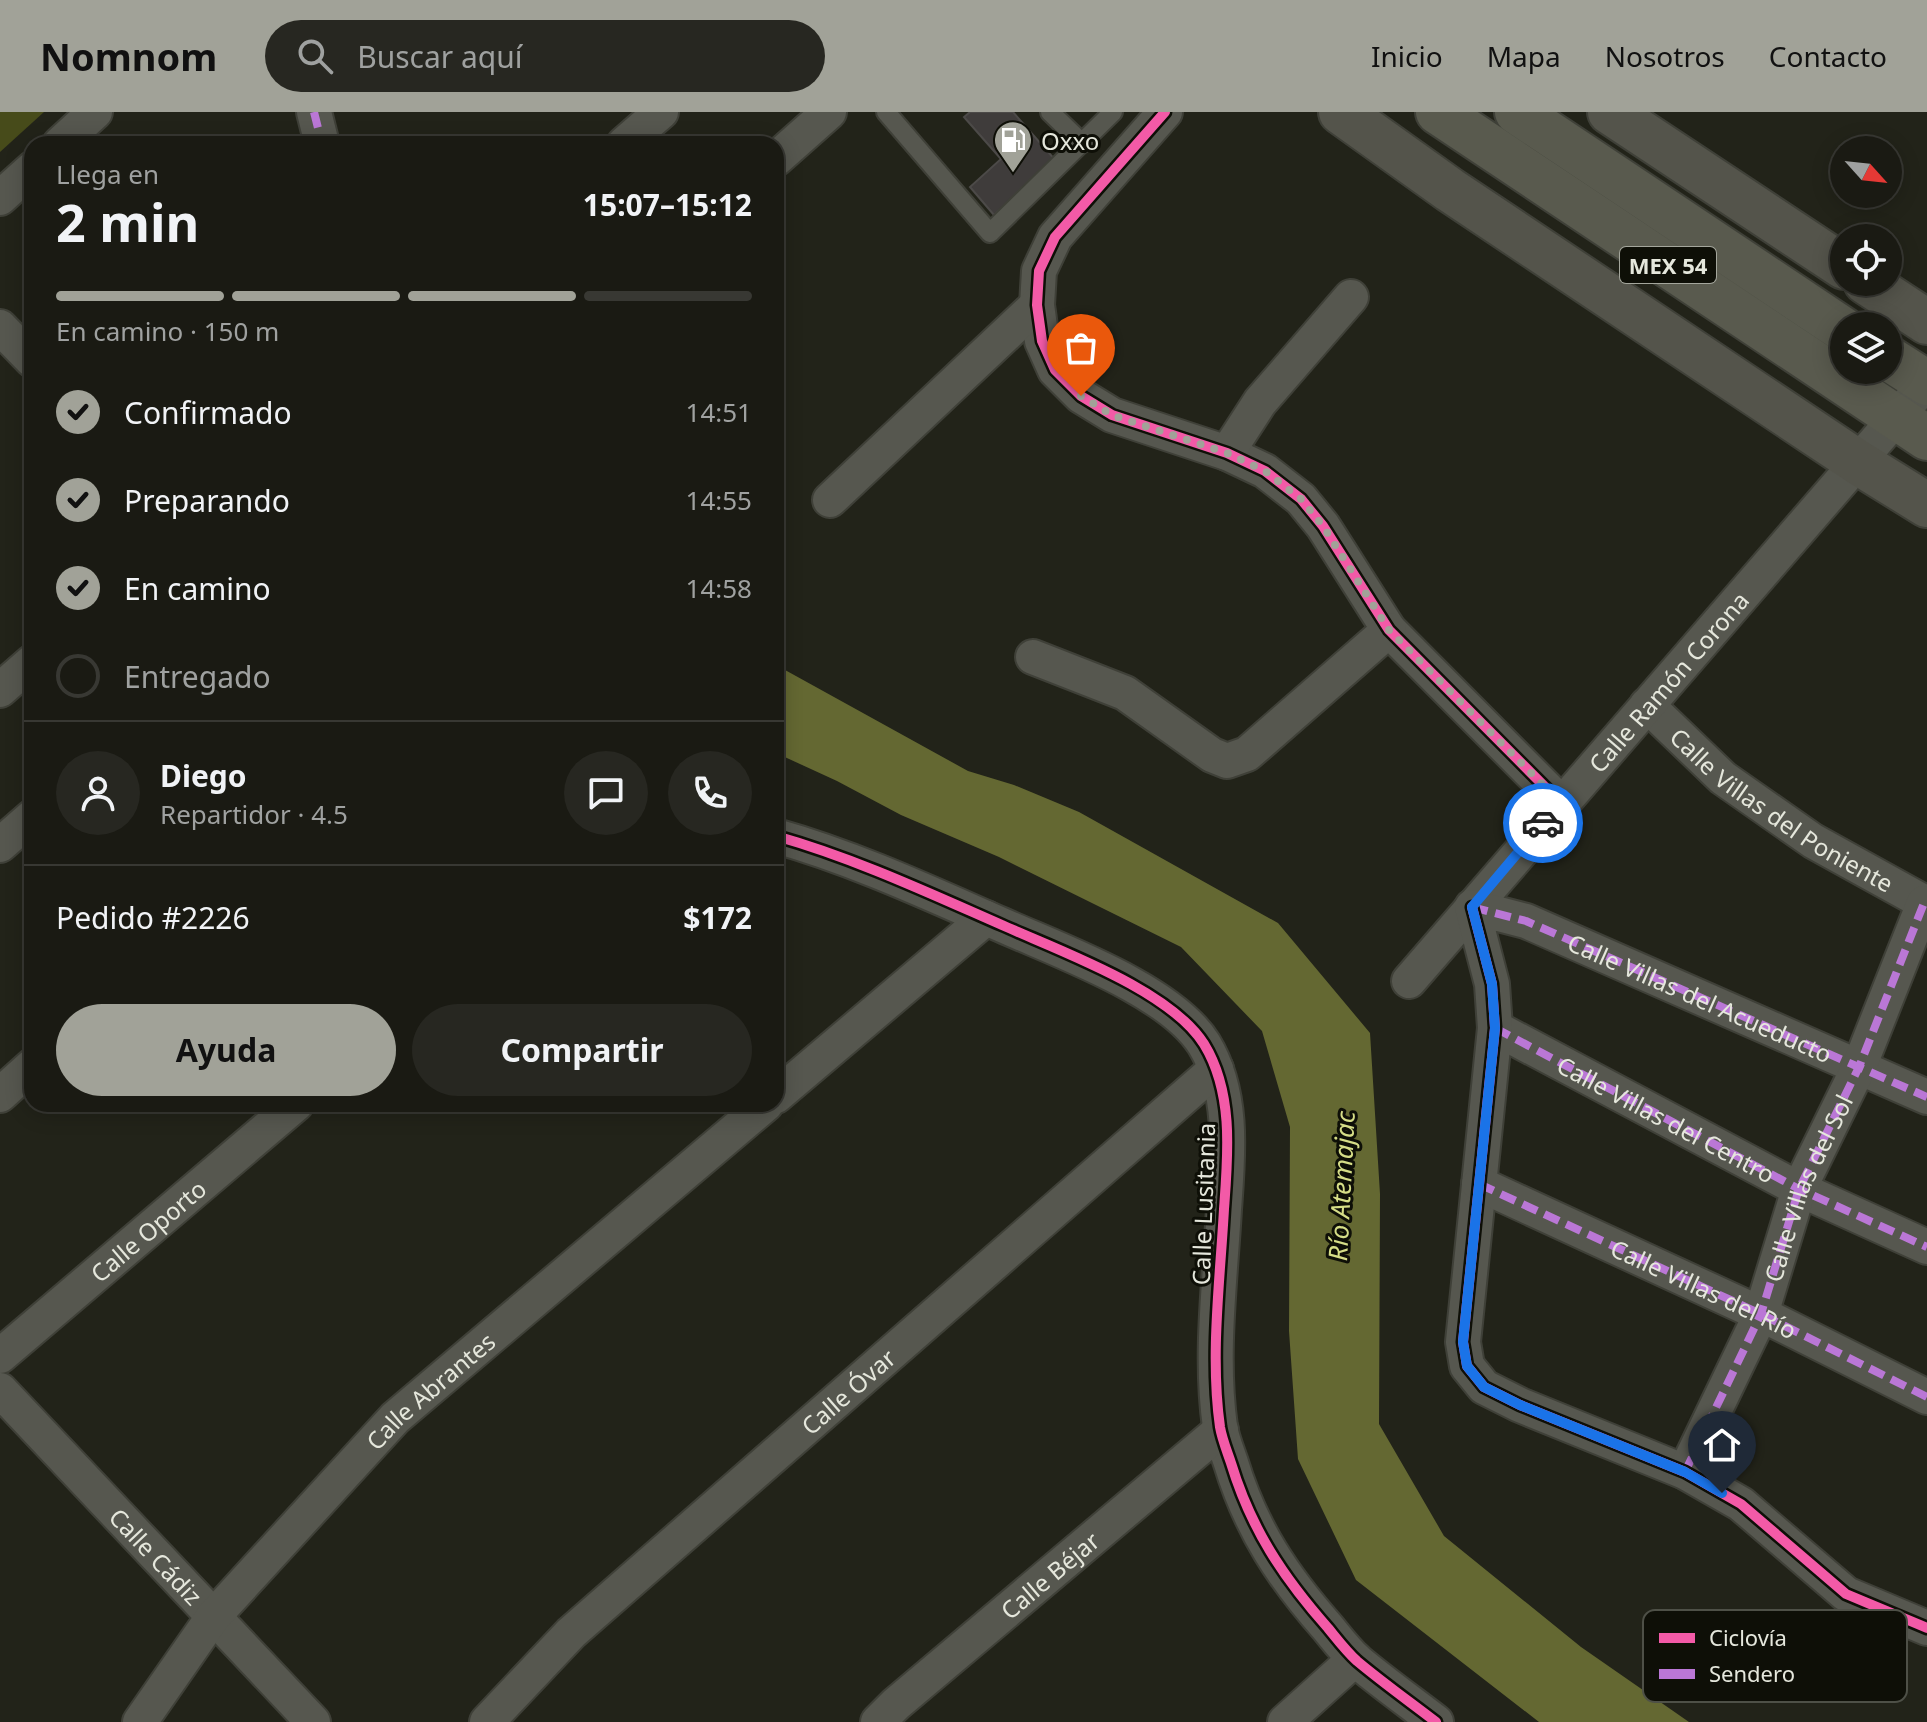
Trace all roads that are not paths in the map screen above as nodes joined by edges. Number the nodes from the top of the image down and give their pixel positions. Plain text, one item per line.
1 (95, 112) edge
2 (314, 112) edge
3 (661, 112) edge
4 (829, 112) edge
5 (886, 112) edge
6 (1050, 112) edge
7 (1113, 112) edge
8 (1165, 112) edge
9 (1341, 112) edge
10 (1438, 112) edge
11 (1517, 112) edge
12 (1610, 112) edge
13 (69, 136) edge
14 (320, 136) edge
15 (633, 136) edge
16 (1082, 143) junction
17 (784, 152) edge
18 (24, 176) edge
19 (0, 198) edge
20 (1830, 258) edge
21 (1887, 296) edge
22 (1351, 297) dead end
23 (1037, 305) junction
24 (1830, 321) edge
25 (1927, 322) edge
26 (0, 327) edge
27 (24, 352) edge
28 (1902, 367) edge
29 (1927, 383) edge
30 (1912, 428) edge
31 (1227, 453) junction
32 (1859, 463) junction
33 (830, 500) dead end
34 (1927, 505) edge
35 (1389, 630) junction
36 (1033, 657) dead end
37 (24, 669) edge
38 (0, 690) edge
39 (1647, 705) junction
40 (1561, 803) junction
41 (24, 824) edge
42 (784, 838) edge
43 (0, 845) edge
44 (1925, 904) edge
45 (1472, 907) junction
46 (986, 918) junction
47 (1409, 981) dead end
48 (1495, 1028) junction
49 (1859, 1067) junction
50 (1216, 1069) junction
51 (24, 1073) edge
52 (784, 1089) edge
53 (0, 1095) edge
54 (1927, 1097) edge
55 (287, 1112) edge
56 (757, 1112) edge
57 (1479, 1184) junction
58 (1799, 1189) junction
59 (1927, 1247) edge
60 (1761, 1314) junction
61 (0, 1356) edge
62 (0, 1390) edge
63 (1927, 1397) edge
64 (1221, 1430) junction
65 (1685, 1472) junction
66 (1884, 1610) edge
67 (213, 1617) junction
68 (1907, 1620) edge
69 (1927, 1628) edge
70 (1355, 1659) junction
71 (140, 1722) edge
72 (313, 1722) edge
73 (487, 1722) edge
74 (878, 1722) edge
75 (1285, 1722) edge
76 (1436, 1722) edge

1 - 13 street
2 - 14 street
3 - 15 street
4 - 17 street
5 - 16 lane
6 - 16 lane
7 - 16 lane
8 - 23 street
9 - 32 street
10 - 30 main road, MEX 54
11 - 24 main road, MEX 54
12 - 20 street
18 - 19 street
21 - 25 street
22 - 31 street
23 - 31 street
23 - 33 street
26 - 27 street
28 - 29 main road
29 - 30 street, Calle Ramón Corona
30 - 32 street, Calle Ramón Corona
31 - 35 street
32 - 34 street
32 - 39 street, Calle Ramón Corona
35 - 36 street
35 - 40 street
37 - 38 street
39 - 40 street, Calle Ramón Corona
39 - 44 street, Calle Villas del Poniente
40 - 45 street, Calle Ramón Corona
41 - 43 street
42 - 46 street, Calle Lusitania
44 - 49 street, Calle Villas del Sol
45 - 47 street, Calle Ramón Corona
45 - 48 street
45 - 49 street, Calle Villas del Acueducto
46 - 50 street, Calle Lusitania
46 - 52 street
48 - 57 street
48 - 58 street, Calle Villas del Centro
49 - 54 street, Calle Villas del Acueducto
49 - 58 street, Calle Villas del Sol
50 - 64 street, Calle Lusitania
50 - 73 street, Calle Óvar
51 - 53 street
55 - 61 street, Calle Oporto
56 - 67 street, Calle Abrantes
57 - 60 street, Calle Villas del Río
57 - 65 street
58 - 59 street, Calle Villas del Centro
58 - 60 street, Calle Villas del Sol
60 - 63 street, Calle Villas del Río
60 - 65 street, Calle Villas del Sol
62 - 67 street, Calle Cádiz
64 - 70 street, Calle Lusitania
64 - 74 street, Calle Béjar
65 - 66 street
67 - 71 street, Calle Abrantes
67 - 72 street, Calle Cádiz
68 - 69 street
70 - 75 street
70 - 76 street, Calle Lusitania

